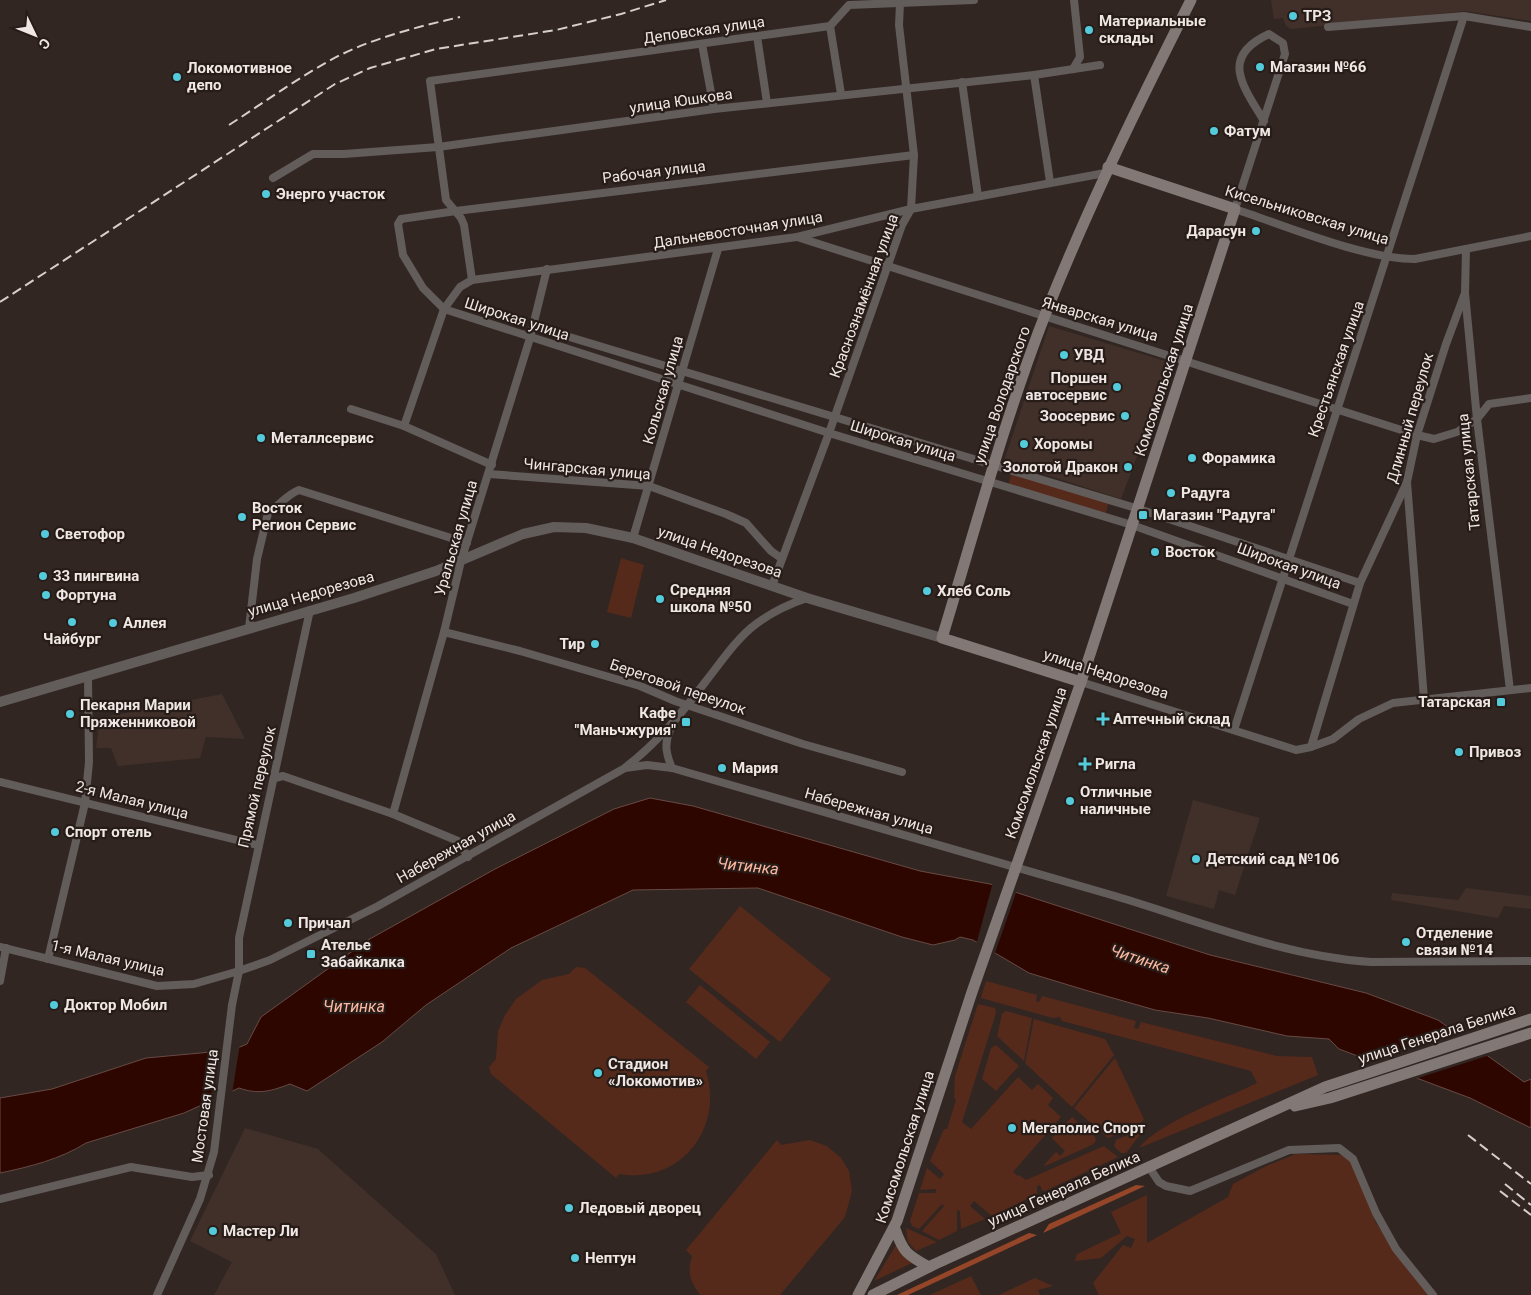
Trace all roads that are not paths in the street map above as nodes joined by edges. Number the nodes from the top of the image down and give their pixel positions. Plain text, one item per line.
1 (974, 0) edge
2 (1074, 0) edge
3 (1185, 0) edge
4 (1191, 0) edge
5 (900, 3) junction
6 (1464, 16) junction
7 (830, 26) junction
8 (1328, 26) dead end
9 (1531, 27) edge
10 (757, 36) junction
11 (702, 44) junction
12 (1161, 60) junction
13 (1100, 65) dead end
14 (1074, 69) junction
15 (1034, 75) junction
16 (962, 82) junction
17 (908, 89) junction
18 (841, 94) junction
19 (766, 104) junction
20 (714, 109) junction
21 (1264, 121) junction
22 (438, 147) junction
23 (914, 155) junction
24 (1107, 170) junction
25 (272, 178) dead end
26 (1050, 182) junction
27 (978, 196) junction
28 (911, 209) junction
29 (1235, 209) junction
30 (456, 211) junction
31 (1531, 236) edge
32 (797, 237) junction
33 (718, 249) junction
34 (1466, 249) junction
35 (1389, 256) junction
36 (887, 267) junction
37 (547, 269) junction
38 (472, 280) junction
39 (1465, 293) junction
40 (444, 309) junction
41 (1045, 316) junction
42 (533, 326) junction
43 (530, 338) junction
44 (1186, 360) junction
45 (683, 372) junction
46 (679, 384) junction
47 (1531, 398) edge
48 (351, 409) dead end
49 (1336, 411) junction
50 (834, 418) junction
51 (1477, 419) junction
52 (404, 426) junction
53 (829, 433) junction
54 (1417, 435) junction
55 (492, 465) junction
56 (994, 466) junction
57 (489, 474) junction
58 (989, 482) junction
59 (1407, 482) junction
60 (649, 486) junction
61 (1138, 509) junction
62 (1132, 526) junction
63 (633, 538) junction
64 (467, 543) junction
65 (1289, 557) junction
66 (781, 558) junction
67 (461, 561) junction
68 (1282, 578) junction
69 (1360, 583) junction
70 (772, 586) junction
71 (807, 598) junction
72 (1353, 604) junction
73 (310, 610) junction
74 (249, 628) junction
75 (444, 632) junction
76 (942, 638) junction
77 (88, 678) junction
78 (1081, 682) junction
79 (1531, 688) edge
80 (1510, 690) junction
81 (1424, 699) junction
82 (0, 702) edge
83 (688, 705) junction
84 (672, 726) junction
85 (1234, 730) junction
86 (1311, 747) junction
87 (625, 768) junction
88 (672, 768) junction
89 (902, 772) dead end
90 (275, 778) junction
91 (0, 782) edge
92 (85, 803) junction
93 (393, 814) junction
94 (258, 845) junction
95 (468, 857) junction
96 (1014, 872) junction
97 (3, 947) edge
98 (48, 959) junction
99 (1531, 961) edge
100 (239, 971) junction
101 (0, 981) edge
102 (1531, 1019) edge
103 (1531, 1033) edge
104 (1328, 1092) junction
105 (1149, 1167) junction
106 (209, 1176) junction
107 (0, 1199) edge
108 (895, 1228) junction
109 (929, 1267) junction
110 (157, 1295) edge
111 (858, 1295) edge
112 (873, 1295) edge
113 (1433, 1295) edge

1 - 5 street
2 - 14 street
3 - 12 main road
4 - 12 main road
5 - 7 street
5 - 17 street, Краснознамённая улица
6 - 8 street
6 - 9 street
6 - 35 street, Крестьянская улица
7 - 10 street, Деповская улица
7 - 18 street
10 - 11 street, Деповская улица
10 - 19 street
11 - 20 street
11 - 22 street, Деповская улица
12 - 24 main road, улица Володарского
13 - 14 street, улица Юшкова
14 - 15 street, улица Юшкова
15 - 16 street, улица Юшкова
15 - 26 street
16 - 17 street, улица Юшкова
16 - 27 street
17 - 18 street, улица Юшкова
17 - 23 street, Краснознамённая улица
18 - 19 street, улица Юшкова
19 - 20 street, улица Юшкова
20 - 22 street, улица Юшкова
21 - 21 street, Комсомольская улица
21 - 29 street, Комсомольская улица
22 - 25 street, улица Юшкова
22 - 30 street
23 - 28 street, Краснознамённая улица
23 - 30 street, Рабочая улица
24 - 26 street, Дальневосточная улица
24 - 29 main road, Кисельниковская улица
24 - 41 main road, улица Володарского
26 - 27 street, Дальневосточная улица
27 - 28 street, Дальневосточная улица
28 - 32 street, Дальневосточная улица
28 - 36 street, Краснознамённая улица
29 - 35 street, Кисельниковская улица
29 - 44 main road, Комсомольская улица
30 - 38 street
30 - 40 street, Рабочая улица
31 - 34 street, Кисельниковская улица
32 - 33 street, Дальневосточная улица
32 - 36 street, Январская улица
33 - 37 street, Дальневосточная улица
33 - 45 street, Кольская улица
34 - 35 street, Кисельниковская улица
34 - 39 street, Татарская улица
35 - 49 street, Крестьянская улица
36 - 41 street, Январская улица
36 - 50 street, Краснознамённая улица
37 - 38 street, Дальневосточная улица
37 - 42 street, Уральская улица
38 - 40 street
39 - 51 street, Татарская улица
39 - 54 street, Длинный переулок
40 - 43 street, Широкая улица
40 - 52 street
41 - 44 street, Январская улица
41 - 56 main road, улица Володарского
42 - 43 street, Уральская улица
42 - 45 street, Широкая улица
43 - 46 street, Широкая улица
43 - 55 street, Уральская улица
44 - 49 street, Январская улица
44 - 61 main road, Комсомольская улица
45 - 46 street, Кольская улица
45 - 50 street, Широкая улица
46 - 53 street, Широкая улица
46 - 60 street, Кольская улица
47 - 51 street, Январская улица
48 - 52 street
49 - 54 street, Январская улица
49 - 65 street, Крестьянская улица
50 - 53 street, Краснознамённая улица
50 - 56 street, Широкая улица
51 - 54 street, Январская улица
51 - 80 street, Татарская улица
52 - 55 street
53 - 58 street, Широкая улица
53 - 66 street, Краснознамённая улица
54 - 59 street, Длинный переулок
55 - 57 street, Уральская улица
56 - 58 main road, улица Володарского
56 - 61 street, Широкая улица
57 - 60 street, Чингарская улица
57 - 64 street, Уральская улица
58 - 62 street, Широкая улица
58 - 76 main road, улица Володарского
59 - 69 street, Длинный переулок
59 - 81 street
60 - 63 street, Кольская улица
60 - 66 street, Чингарская улица
61 - 62 main road, Комсомольская улица
61 - 65 street, Широкая улица
62 - 68 street, Широкая улица
62 - 78 main road, Комсомольская улица
63 - 67 street, улица Недорезова
63 - 70 street, улица Недорезова
64 - 67 street, Уральская улица
64 - 74 street
65 - 68 street, Крестьянская улица
65 - 69 street, Широкая улица
66 - 70 street, Краснознамённая улица
67 - 73 street, улица Недорезова
67 - 75 street, Уральская улица
68 - 72 street, Широкая улица
68 - 85 street, Крестьянская улица
69 - 72 street, Длинный переулок
70 - 71 street, улица Недорезова
71 - 76 street, улица Недорезова
71 - 83 street
72 - 86 street, Длинный переулок
73 - 74 street, улица Недорезова
73 - 90 street, Прямой переулок
74 - 77 street, улица Недорезова
75 - 83 street, Береговой переулок
75 - 93 street, Уральская улица
76 - 78 main road, улица Недорезова
77 - 82 street, улица Недорезова
77 - 92 street
78 - 85 street, улица Недорезова
78 - 96 main road, Комсомольская улица
79 - 80 street, улица Недорезова
80 - 81 street, улица Недорезова
81 - 86 street, улица Недорезова
83 - 84 street
83 - 89 street, Береговой переулок
84 - 87 street
84 - 88 street
85 - 86 street, улица Недорезова
87 - 88 street, Набережная улица
87 - 95 street, Набережная улица
88 - 96 street, Набережная улица
90 - 93 street
90 - 94 street, Прямой переулок
91 - 92 street, 2-я Малая улица
92 - 94 street, 2-я Малая улица
92 - 98 street
93 - 95 street
94 - 100 street, Прямой переулок
95 - 100 street, Набережная улица
96 - 99 street, Набережная улица
96 - 108 main road, Комсомольская улица
97 - 98 street, 1-я Малая улица
97 - 101 street
98 - 100 street, 1-я Малая улица
100 - 106 street, Мостовая улица
102 - 104 main road, улица Генерала Белика
103 - 104 main road, улица Генерала Белика
104 - 105 main road, улица Генерала Белика
105 - 109 main road, улица Генерала Белика
105 - 113 street
106 - 107 street
106 - 110 street, Мостовая улица
108 - 109 main road
108 - 111 main road, Комсомольская улица
109 - 112 main road, улица Генерала Белика

